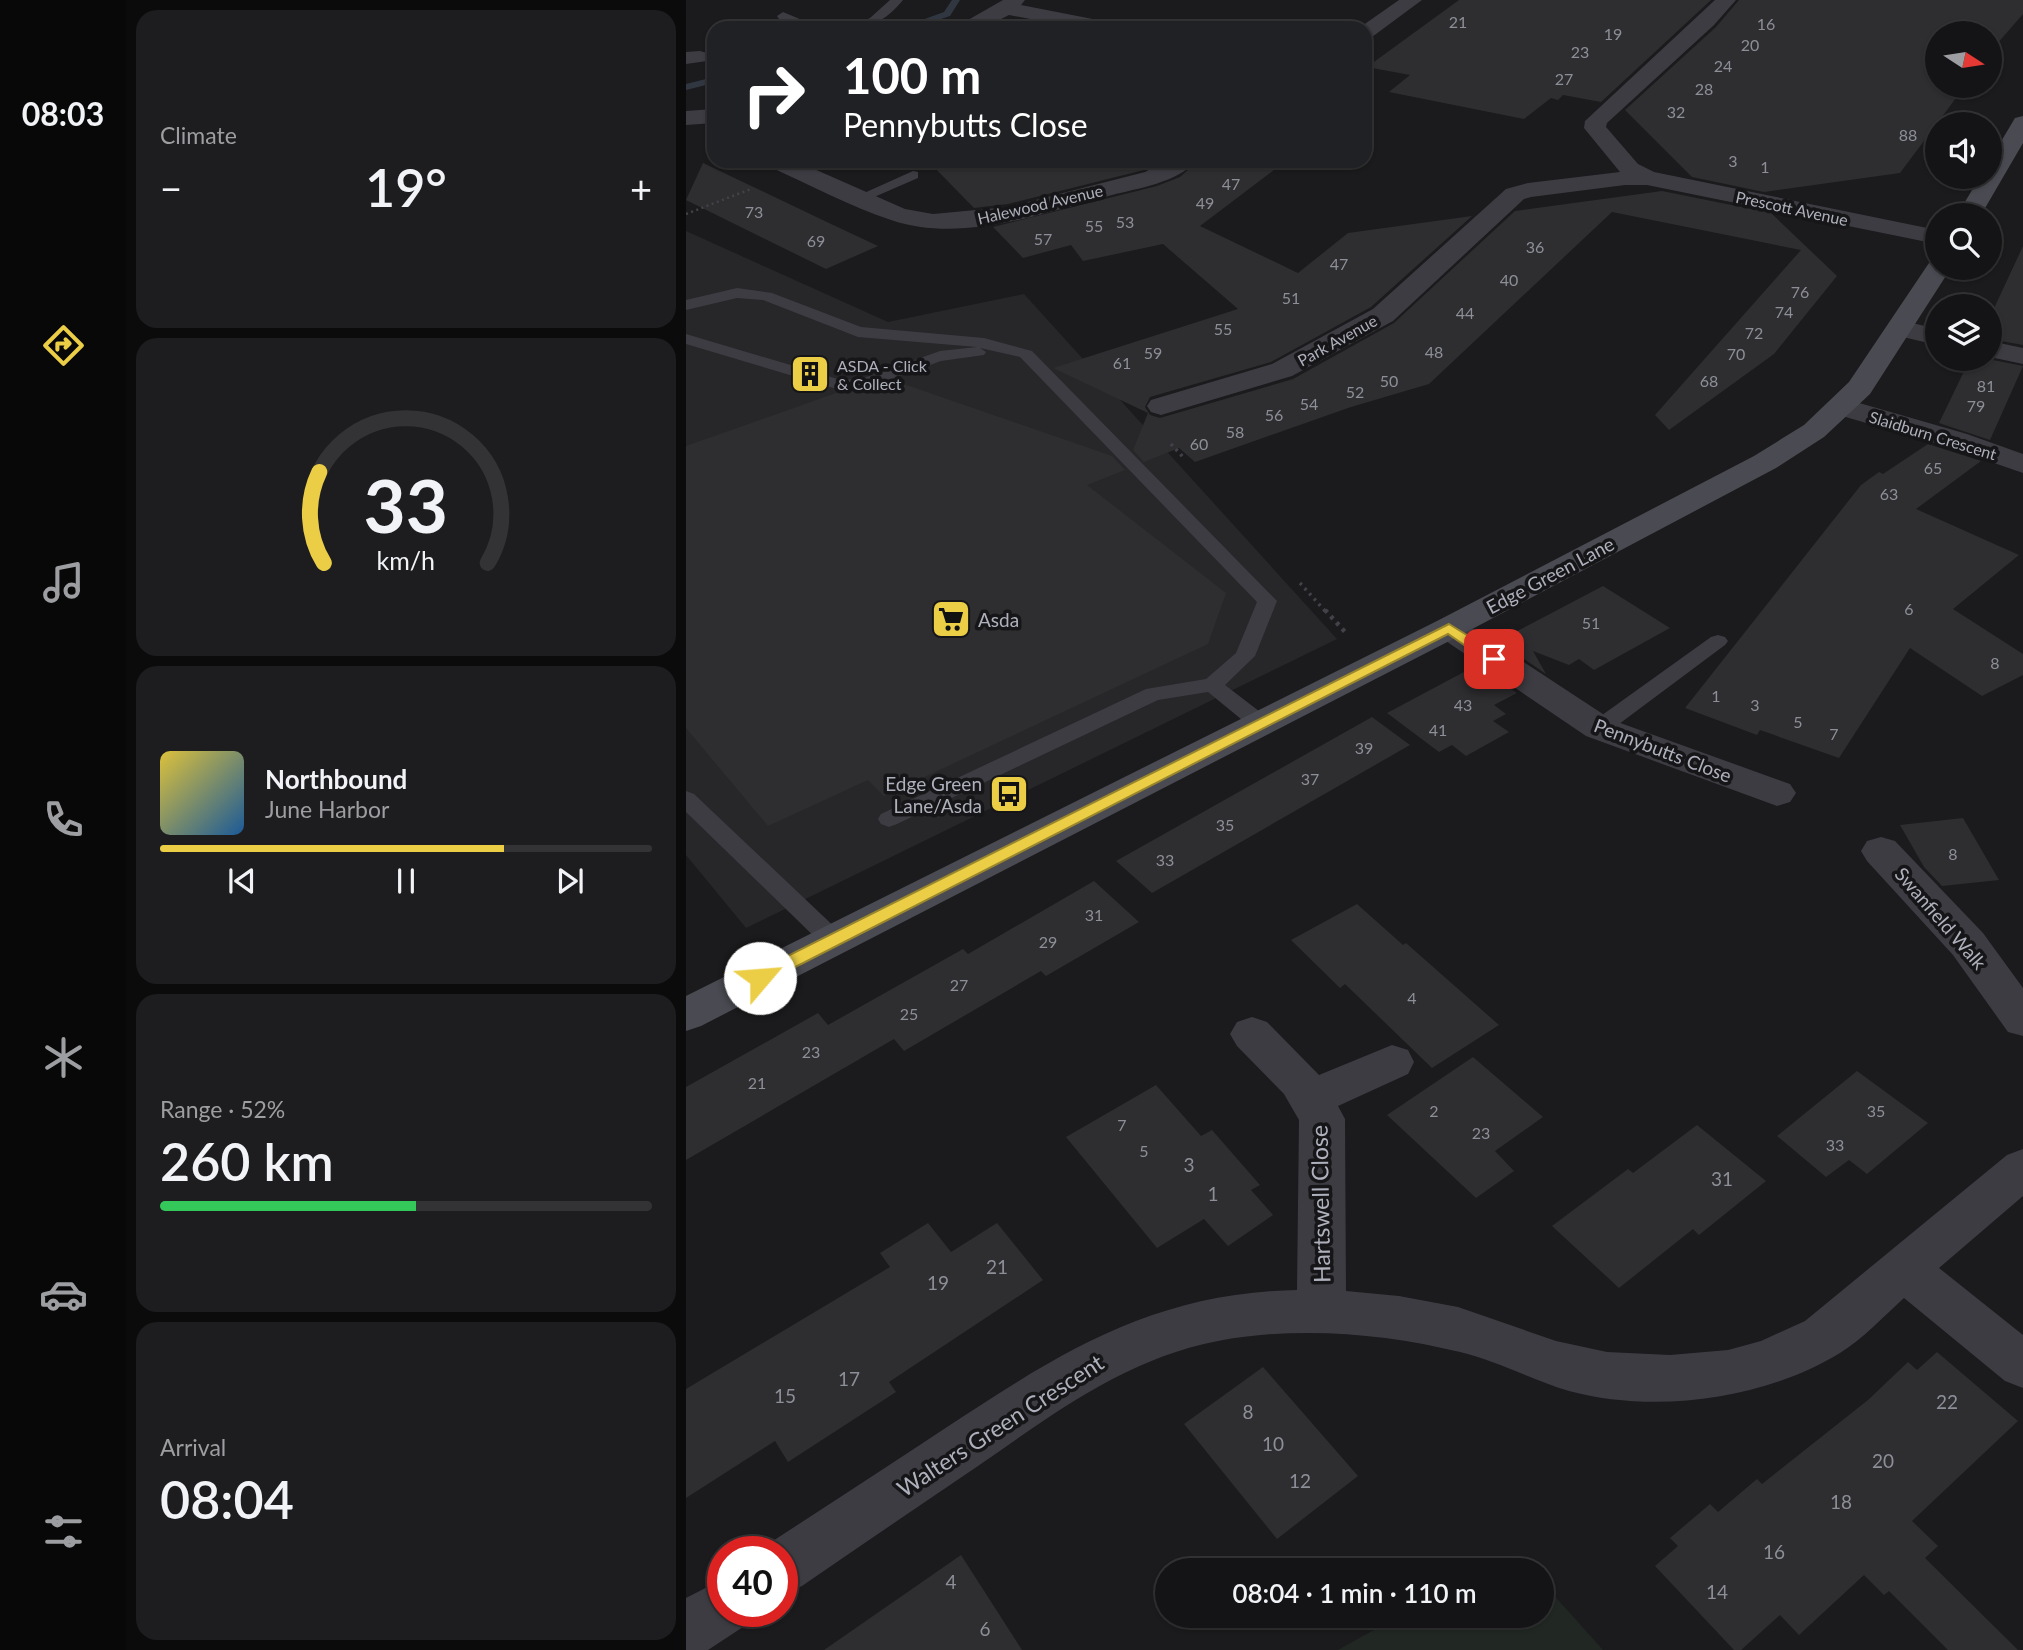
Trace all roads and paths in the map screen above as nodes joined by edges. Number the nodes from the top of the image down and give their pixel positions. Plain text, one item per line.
1 (897, 0) edge
2 (1412, 0) edge
3 (1726, 0) edge
4 (1011, 4) edge
5 (783, 16) dead end
6 (794, 21) edge
7 (874, 21) edge
8 (981, 21) edge
9 (1080, 21) edge
10 (1372, 28) edge
11 (686, 118) edge
12 (707, 120) edge
13 (2023, 123) edge
14 (783, 168) edge
15 (792, 168) edge
16 (1170, 168) edge
17 (912, 175) dead end
18 (1647, 178) junction
19 (1515, 194) joint
20 (860, 198) junction
21 (1976, 203) edge
22 (686, 214) edge
23 (1925, 235) edge
24 (1930, 280) edge
25 (686, 305) edge
26 (1900, 328) junction
27 (1925, 334) edge
28 (686, 339) edge
29 (1008, 349) junction
30 (2002, 351) edge
31 (2023, 356) edge
32 (1161, 406) dead end
33 (1842, 407) junction
34 (2023, 464) edge
35 (1449, 628) junction
36 (1718, 641) dead end
37 (1212, 685) junction
38 (1260, 723) junction
39 (1599, 729) junction
40 (1777, 793) dead end
41 (686, 799) edge
42 (889, 819) dead end
43 (1881, 851) dead end
44 (833, 940) junction
45 (686, 1015) edge
46 (2023, 1020) edge
47 (1252, 1034) dead end
48 (1392, 1062) dead end
49 (1311, 1098) junction
50 (2023, 1168) edge
51 (1906, 1269) junction
52 (1321, 1311) junction
53 (2023, 1365) edge
54 (798, 1556) edge
55 (707, 1617) edge
56 (686, 1631) edge

1 - 7 lane
2 - 10 street
3 - 18 street, Prescott Avenue
4 - 8 street
4 - 9 street
5 - 6 lane
11 - 12 street
13 - 21 street
14 - 22 path
15 - 20 street, Halewood Avenue
16 - 20 street, Halewood Avenue
17 - 20 lane
18 - 19 street, Prescott Avenue
18 - 23 street, Prescott Avenue
19 - 32 street, Park Avenue
24 - 26 street, Edge Green Lane
25 - 29 lane
26 - 27 street
26 - 33 street, Edge Green Lane
28 - 29 lane
29 - 37 lane
30 - 31 street
33 - 34 street, Slaidburn Crescent
33 - 35 street, Edge Green Lane
35 - 38 street, Edge Green Lane
35 - 39 street, Pennybutts Close
36 - 39 lane
37 - 38 lane
37 - 42 lane
38 - 44 street, Edge Green Lane
39 - 40 street, Pennybutts Close
41 - 44 lane
43 - 46 street, Swanfield Walk
44 - 45 street, Edge Green Lane
47 - 49 street, Hartswell Close
48 - 49 street, Hartswell Close
49 - 52 street, Hartswell Close
50 - 51 street, Walters Green Crescent
51 - 52 street, Walters Green Crescent
51 - 53 street
52 - 54 street, Walters Green Crescent
55 - 56 street

